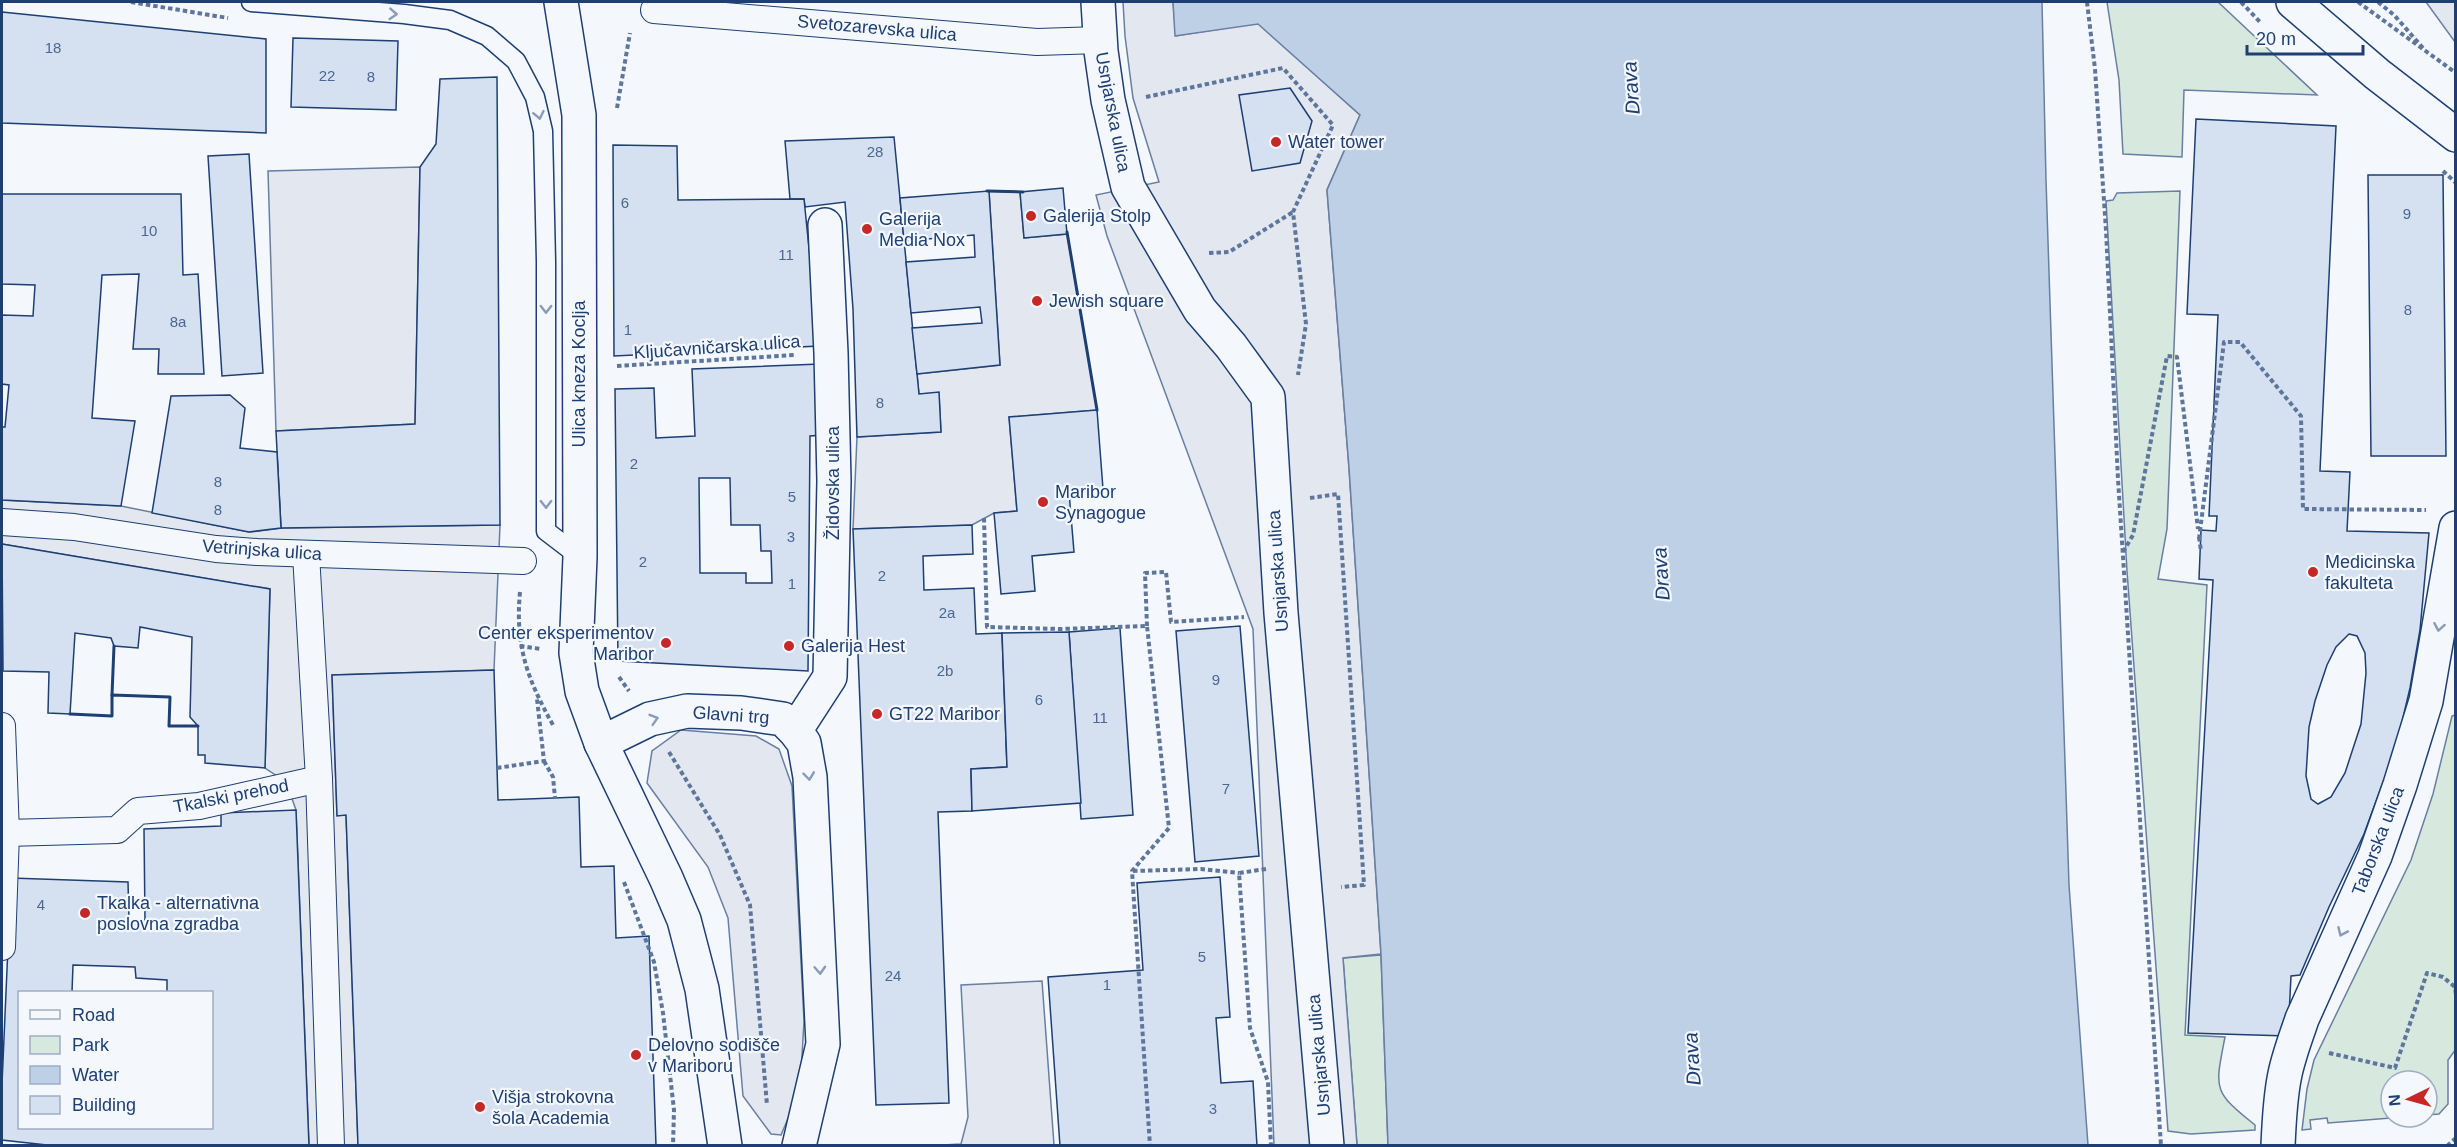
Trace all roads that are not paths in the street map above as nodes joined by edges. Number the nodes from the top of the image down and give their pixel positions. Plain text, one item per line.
1 (251, 2) edge
2 (561, 2) edge
3 (1098, 2) edge
4 (2293, 2) edge
5 (654, 10) dead end
6 (1100, 40) junction
7 (2456, 135) edge
8 (825, 225) dead end
9 (2445, 519) edge
10 (2, 522) edge
11 (306, 554) junction
12 (580, 557) junction
13 (523, 561) dead end
14 (2, 726) edge
15 (795, 731) junction
16 (601, 743) junction
17 (319, 779) junction
18 (6, 833) junction
19 (2, 947) edge
20 (332, 1146) edge
21 (725, 1146) edge
22 (799, 1146) edge
23 (1327, 1146) edge
24 (2278, 1146) edge

1 -> 12 lane
2 - 12 street, Ulica kneza Koclja
3 - 6 street, Usnjarska ulica
4 - 7 street
5 - 6 street, Svetozarevska ulica
6 - 23 street, Usnjarska ulica
8 - 15 street, Židovska ulica
9 -> 24 street, Taborska ulica
10 - 11 street, Vetrinjska ulica
11 - 13 street, Vetrinjska ulica
11 - 17 street
12 - 16 street, Ulica kneza Koclja
14 - 18 street
16 -> 15 street, Glavni trg
15 -> 22 street, Glavni trg
16 - 21 street
17 - 18 street, Tkalski prehod
17 - 20 street
18 - 19 street

